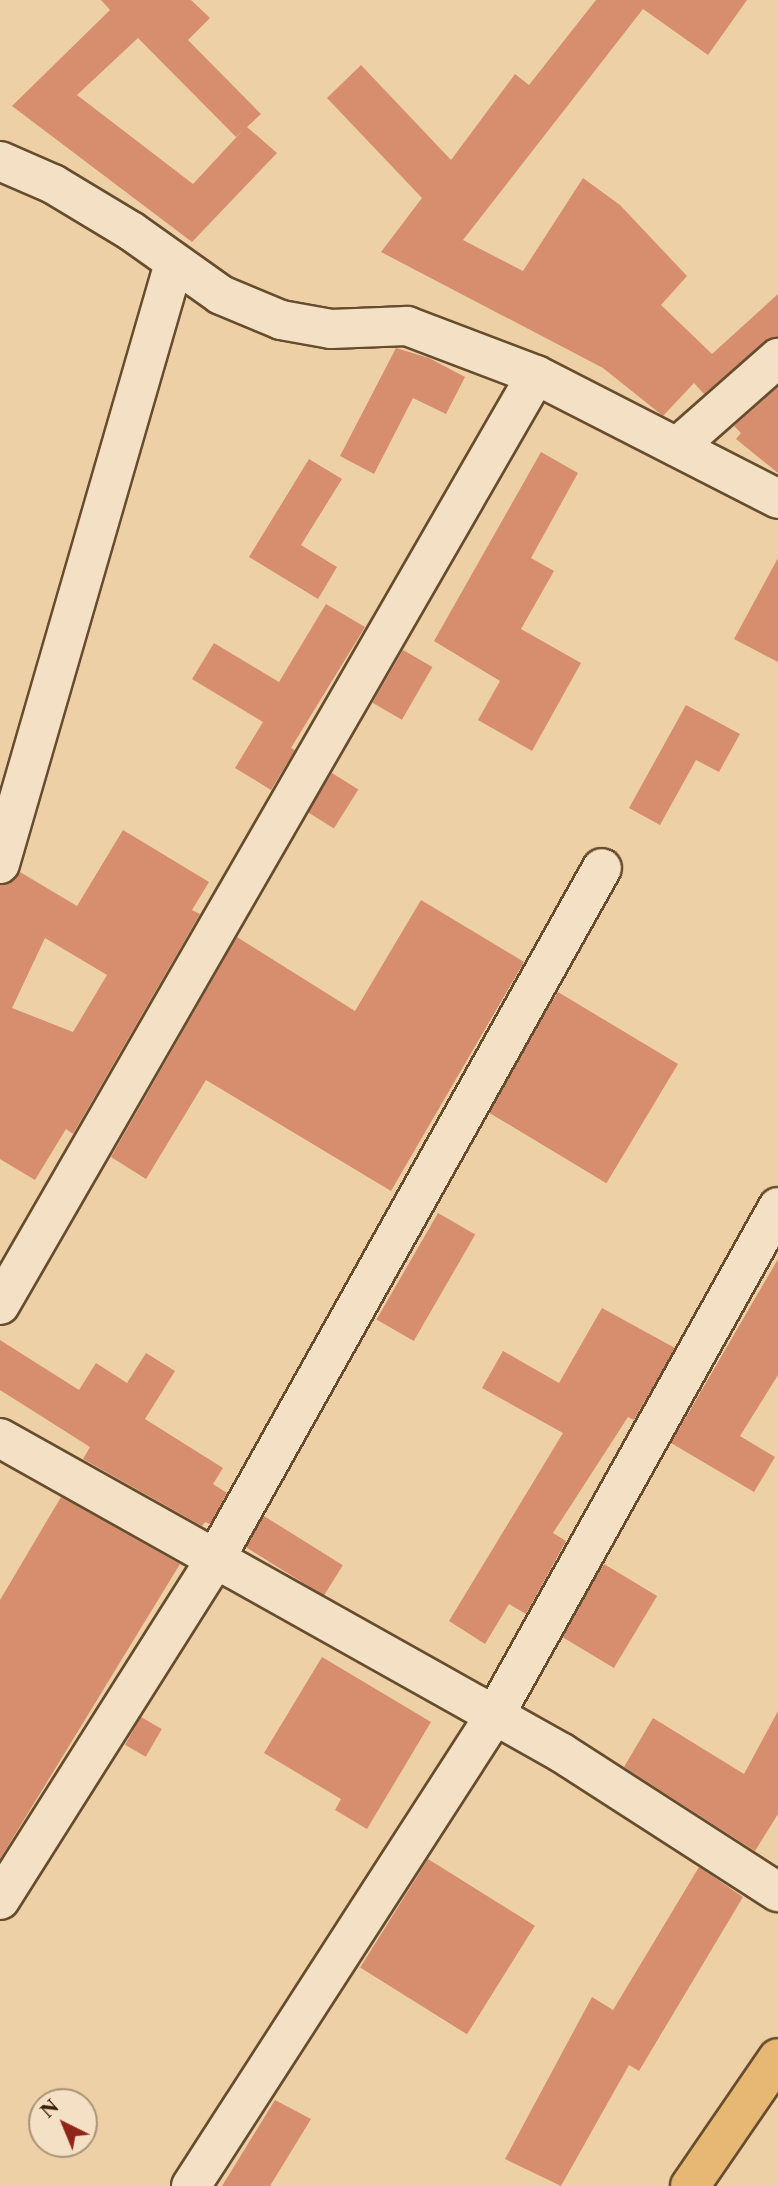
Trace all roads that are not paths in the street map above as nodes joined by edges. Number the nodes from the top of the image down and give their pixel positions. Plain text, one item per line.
1 (0, 161) edge
2 (174, 263) junction
3 (778, 358) edge
4 (536, 375) junction
5 (677, 447) junction
6 (778, 499) edge
7 (0, 864) edge
8 (602, 868) dead end
9 (778, 1207) edge
10 (0, 1305) edge
11 (0, 1438) edge
12 (214, 1561) junction
13 (493, 1718) junction
14 (777, 1893) edge
15 (0, 1900) edge
16 (778, 2058) edge
17 (191, 2186) edge
18 (690, 2186) edge

1 - 2 street
2 - 4 street
2 - 7 street
3 - 5 street
4 - 5 street
4 - 10 street
5 - 6 street
8 - 12 street
9 - 13 street
11 - 12 street
12 - 13 street
12 - 15 street
13 - 14 street
13 - 17 street
16 - 18 main road

